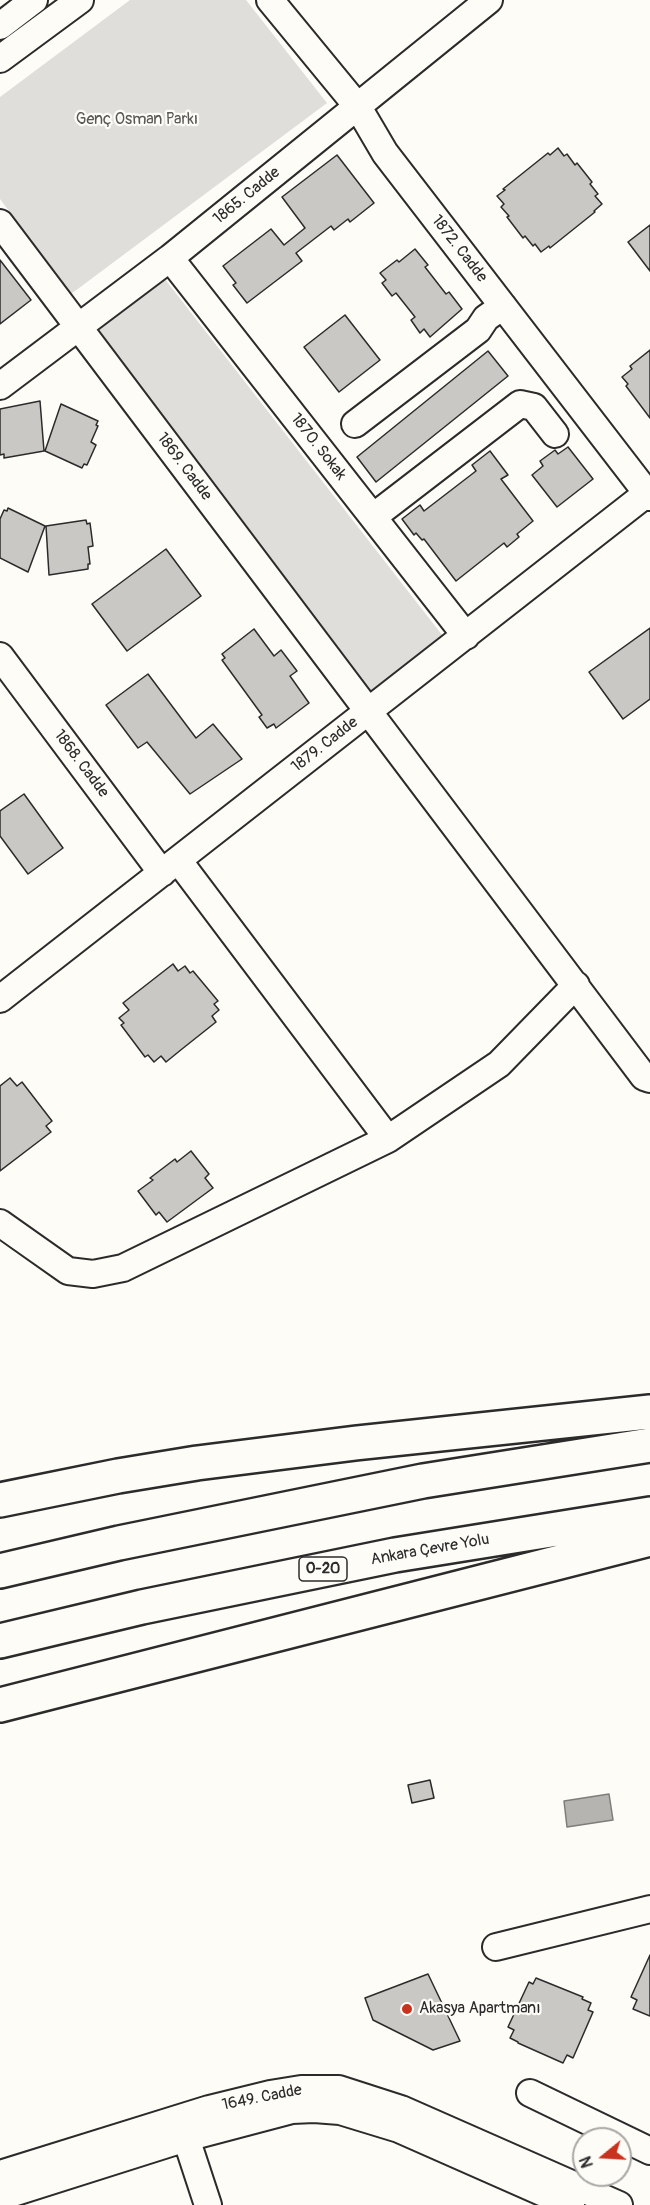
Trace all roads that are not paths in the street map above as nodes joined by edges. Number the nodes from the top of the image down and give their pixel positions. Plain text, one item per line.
1 (34, 0) edge
2 (80, 0) edge
3 (270, 0) edge
4 (489, 0) edge
5 (0, 26) edge
6 (0, 59) edge
7 (358, 107) junction
8 (0, 223) edge
9 (170, 258) junction
10 (503, 306) junction
11 (78, 327) junction
12 (0, 386) edge
13 (355, 424) dead end
14 (555, 434) dead end
15 (649, 494) edge
16 (373, 517) junction
17 (466, 636) junction
18 (0, 656) edge
19 (368, 711) junction
20 (170, 866) junction
21 (576, 985) junction
22 (0, 999) edge
23 (650, 1079) edge
24 (388, 1139) junction
25 (0, 1223) edge
26 (650, 1412) edge
27 (650, 1445) edge
28 (0, 1500) edge
29 (650, 1514) edge
30 (650, 1539) edge
31 (0, 1571) edge
32 (0, 1641) edge
33 (0, 1704) edge
34 (650, 1909) edge
35 (496, 1947) dead end
36 (530, 2093) dead end
37 (186, 2138) junction
38 (650, 2151) edge
39 (0, 2174) edge
40 (0, 2197) edge
41 (208, 2205) edge
42 (571, 2205) edge
43 (619, 2205) edge

1 - 5 street
2 - 6 street
3 - 7 street, 1872. Cadde
4 - 7 street, 1865. Cadde
7 - 9 street, 1865. Cadde
7 - 10 street, 1872. Cadde
8 - 11 street, 1869. Cadde
9 - 11 street, 1865. Cadde
9 - 16 street, 1870. Sokak
10 - 13 street
10 - 15 street, 1872. Cadde
11 - 12 street, 1865. Cadde
11 - 19 street, 1869. Cadde
14 - 16 street
15 - 17 street, 1879. Cadde
16 - 17 street, 1870. Sokak
17 - 19 street, 1879. Cadde
18 - 20 street, 1868. Cadde
19 - 20 street, 1879. Cadde
19 - 21 street, 1869. Cadde
20 - 22 street, 1879. Cadde
20 - 24 street, 1868. Cadde
21 - 23 street, 1869. Cadde
21 - 24 street
24 - 25 street
26 - 28 highway
27 - 31 highway
29 - 32 highway, Ankara Çevre Yolu / O-20
30 - 33 highway
34 - 35 street
36 - 38 street
37 - 40 street, 1649. Cadde
37 - 41 street
37 - 42 street, 1649. Cadde
39 - 43 street, 1649. Cadde

